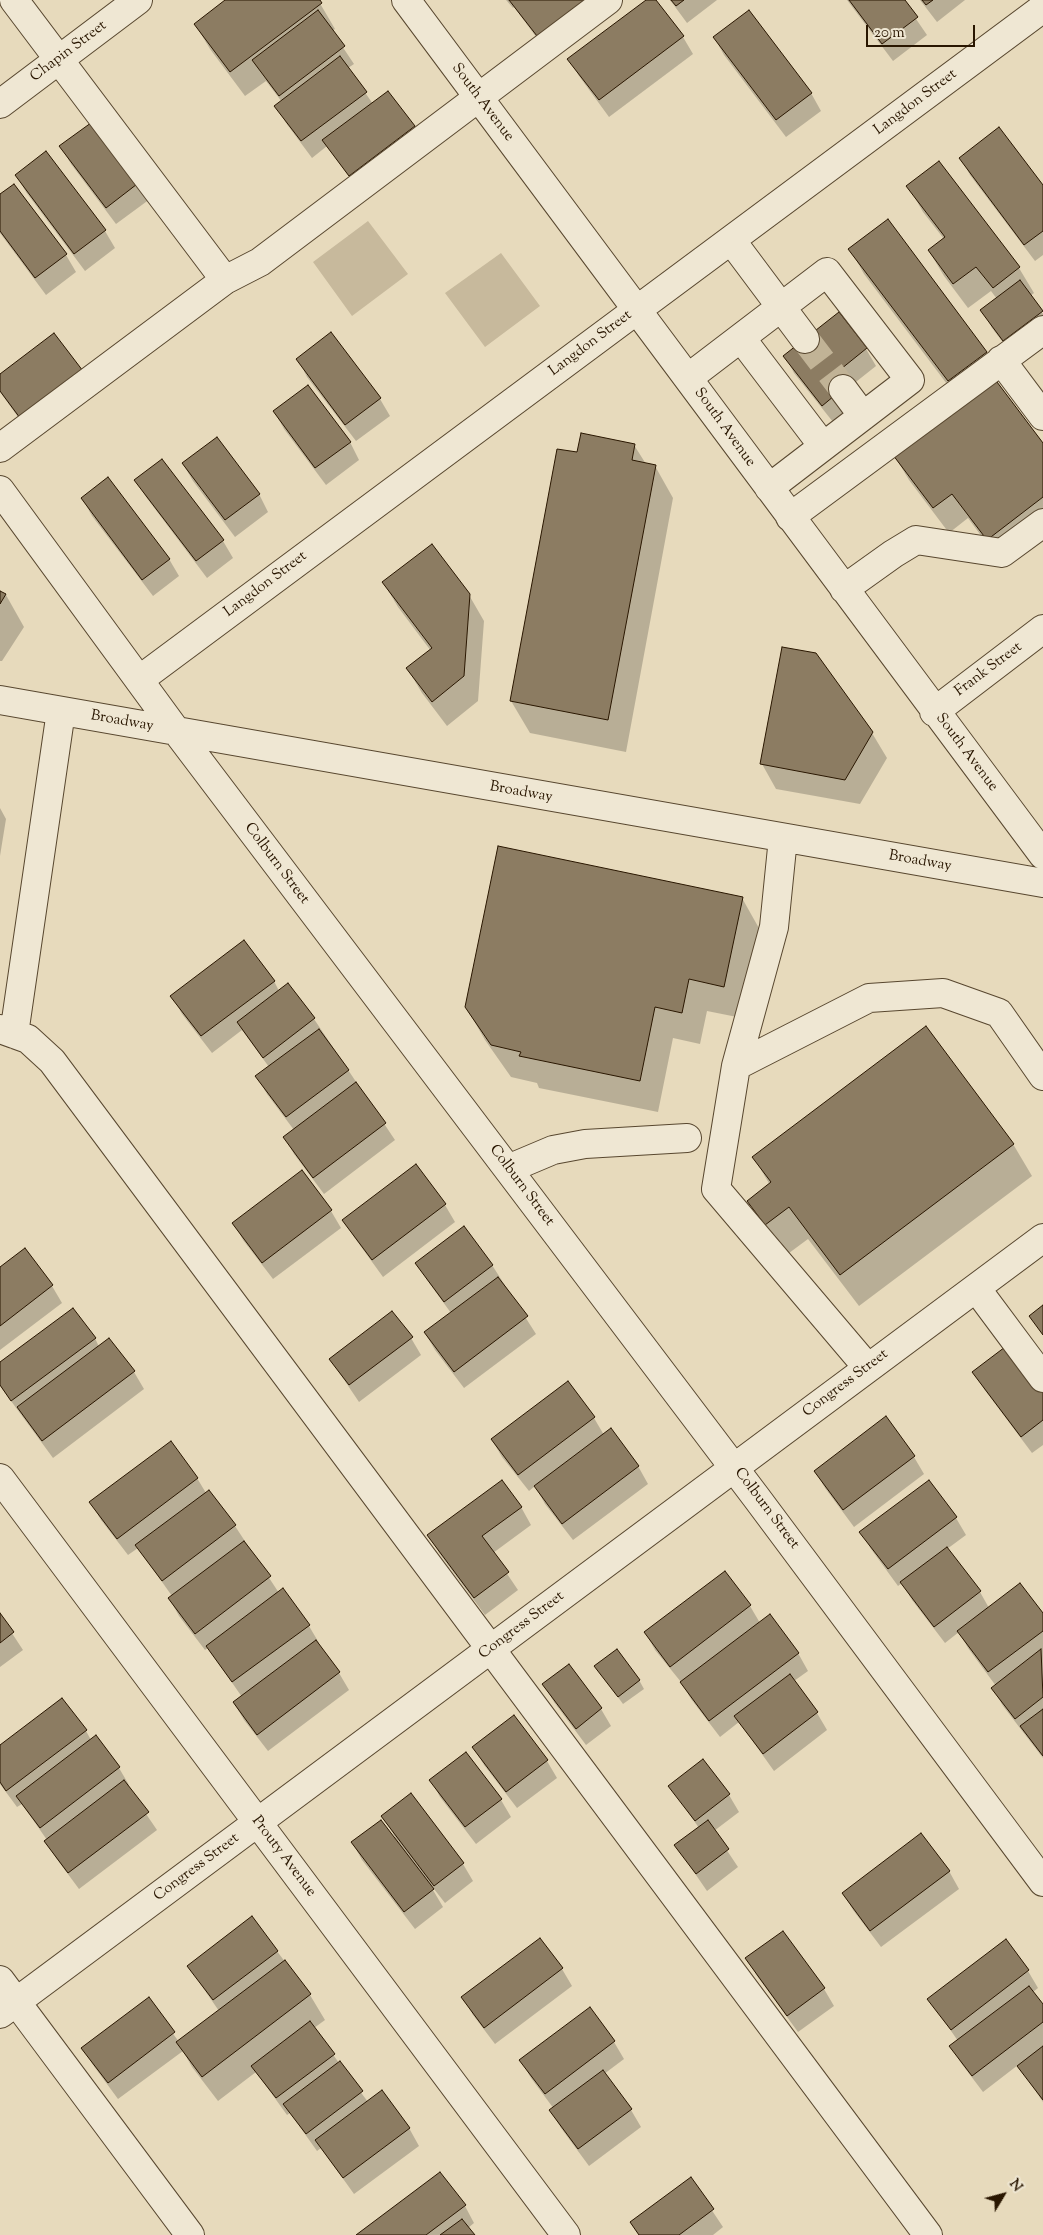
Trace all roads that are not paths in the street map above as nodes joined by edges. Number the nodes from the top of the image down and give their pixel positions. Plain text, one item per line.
1 (14, 0) edge
2 (138, 0) edge
3 (406, 0) edge
4 (608, 0) edge
5 (1043, 8) edge
6 (59, 60) junction
7 (479, 99) junction
8 (0, 104) edge
9 (731, 240) junction
10 (225, 280) junction
11 (781, 307) junction
12 (637, 310) junction
13 (1043, 330) edge
14 (741, 338) junction
15 (805, 339) tunnel mouth
16 (1002, 360) junction
17 (688, 378) junction
18 (842, 389) tunnel mouth
19 (863, 416) junction
20 (1043, 416) edge
21 (823, 446) junction
22 (0, 448) edge
23 (769, 488) junction
24 (0, 490) edge
25 (790, 516) junction
26 (1043, 523) edge
27 (844, 589) junction
28 (1043, 629) edge
29 (139, 680) junction
30 (0, 700) edge
31 (61, 712) junction
32 (934, 712) junction
33 (177, 732) junction
34 (783, 838) junction
35 (1043, 855) edge
36 (1043, 883) edge
37 (7, 1031) edge
38 (736, 1066) junction
39 (1043, 1076) edge
40 (687, 1138) dead end
41 (508, 1169) junction
42 (1043, 1238) edge
43 (976, 1288) junction
44 (868, 1368) junction
45 (1043, 1378) edge
46 (734, 1468) junction
47 (0, 1478) edge
48 (491, 1649) junction
49 (257, 1823) junction
50 (1043, 1882) edge
51 (0, 1980) edge
52 (8, 2008) edge
53 (190, 2235) edge
54 (566, 2235) edge
55 (928, 2235) edge

1 - 6 street
2 - 6 street, Chapin Street
3 - 7 street, South Avenue
4 - 7 street
5 - 9 street, Langdon Street
6 - 8 street, Chapin Street
6 - 10 street
7 - 10 street
7 - 12 street, South Avenue
9 - 11 street
9 - 12 street, Langdon Street
10 - 22 street
11 - 14 street
11 - 15 street
11 - 19 street
12 - 17 street, South Avenue
12 - 29 street, Langdon Street
13 - 16 street
14 - 17 street
14 - 21 street
16 - 20 street
16 - 25 street
17 - 23 street, South Avenue
18 - 19 street
19 - 21 street
21 - 23 street
23 - 25 street, South Avenue
24 - 29 street, Colburn Street
25 - 27 street, South Avenue
26 - 27 street
27 - 32 street, South Avenue
28 - 32 street, Frank Street
29 - 33 street, Colburn Street
30 - 31 street, Broadway
31 - 33 street, Broadway
31 - 37 street
32 - 35 street, South Avenue
33 - 34 street, Broadway
33 - 41 street, Colburn Street
34 - 36 street, Broadway
34 - 38 street
37 - 48 street
38 - 39 street
38 - 44 street
40 - 41 street
41 - 46 street, Colburn Street
42 - 43 street, Congress Street
43 - 44 street, Congress Street
43 - 45 street
44 - 46 street, Congress Street
46 - 48 street, Congress Street
46 - 50 street, Colburn Street
47 - 49 street, Prouty Avenue
48 - 49 street, Congress Street
48 - 55 street
49 - 52 street, Congress Street
49 - 54 street, Prouty Avenue
51 - 52 street
52 - 53 street

